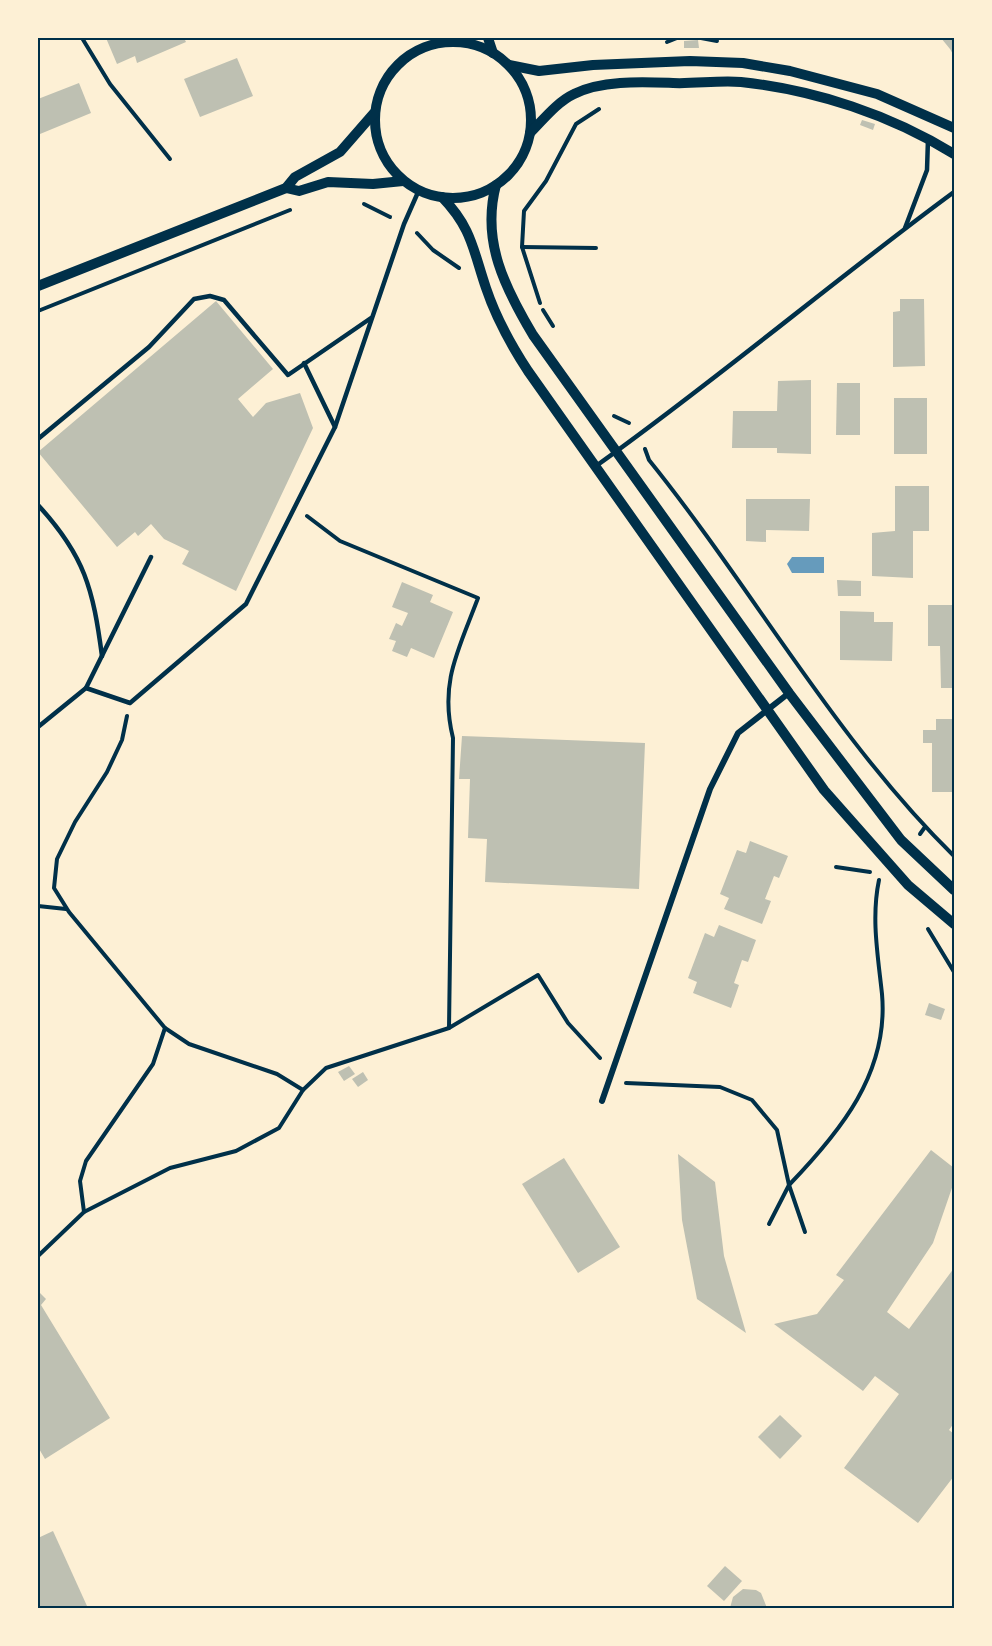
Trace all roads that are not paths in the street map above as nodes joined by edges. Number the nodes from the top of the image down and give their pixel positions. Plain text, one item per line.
1 (438, 38) edge
2 (488, 38) edge
3 (427, 46) junction
4 (493, 53) junction
5 (509, 65) junction
6 (375, 113) junction
7 (954, 128) edge
8 (530, 133) junction
9 (928, 138) junction
10 (954, 154) edge
11 (403, 181) junction
12 (496, 185) junction
13 (286, 189) junction
14 (419, 190) junction
15 (954, 192) edge
16 (442, 197) junction
17 (905, 228) junction
18 (38, 286) edge
19 (372, 317) junction
20 (304, 363) junction
21 (335, 427) junction
22 (38, 439) edge
23 (616, 452) junction
24 (596, 466) junction
25 (38, 505) edge
26 (151, 557) dead end
27 (102, 656) junction
28 (86, 687) junction
29 (789, 693) junction
30 (768, 708) junction
31 (38, 727) edge
32 (954, 890) edge
33 (954, 924) edge
34 (602, 1101) dead end

1 - 3 street
2 - 4 street
3 - 4 street
3 - 6 street
4 - 5 street
5 - 7 street
5 - 8 street
6 - 11 street
6 - 13 street
8 - 9 street
8 - 12 street
9 - 10 street
9 - 17 lane
11 - 13 street
11 - 14 street
12 - 16 street
12 - 23 street
13 - 18 street
14 - 16 street
14 - 19 lane
15 - 17 lane
16 - 24 street
17 - 23 lane
19 - 20 lane
19 - 21 lane
20 - 21 lane
20 - 22 lane
21 - 28 lane
23 - 24 lane
23 - 29 street
24 - 30 street
25 - 27 lane
26 - 27 lane
27 - 28 lane
28 - 31 lane
29 - 30 street
29 - 32 street
30 - 33 street
30 - 34 street

